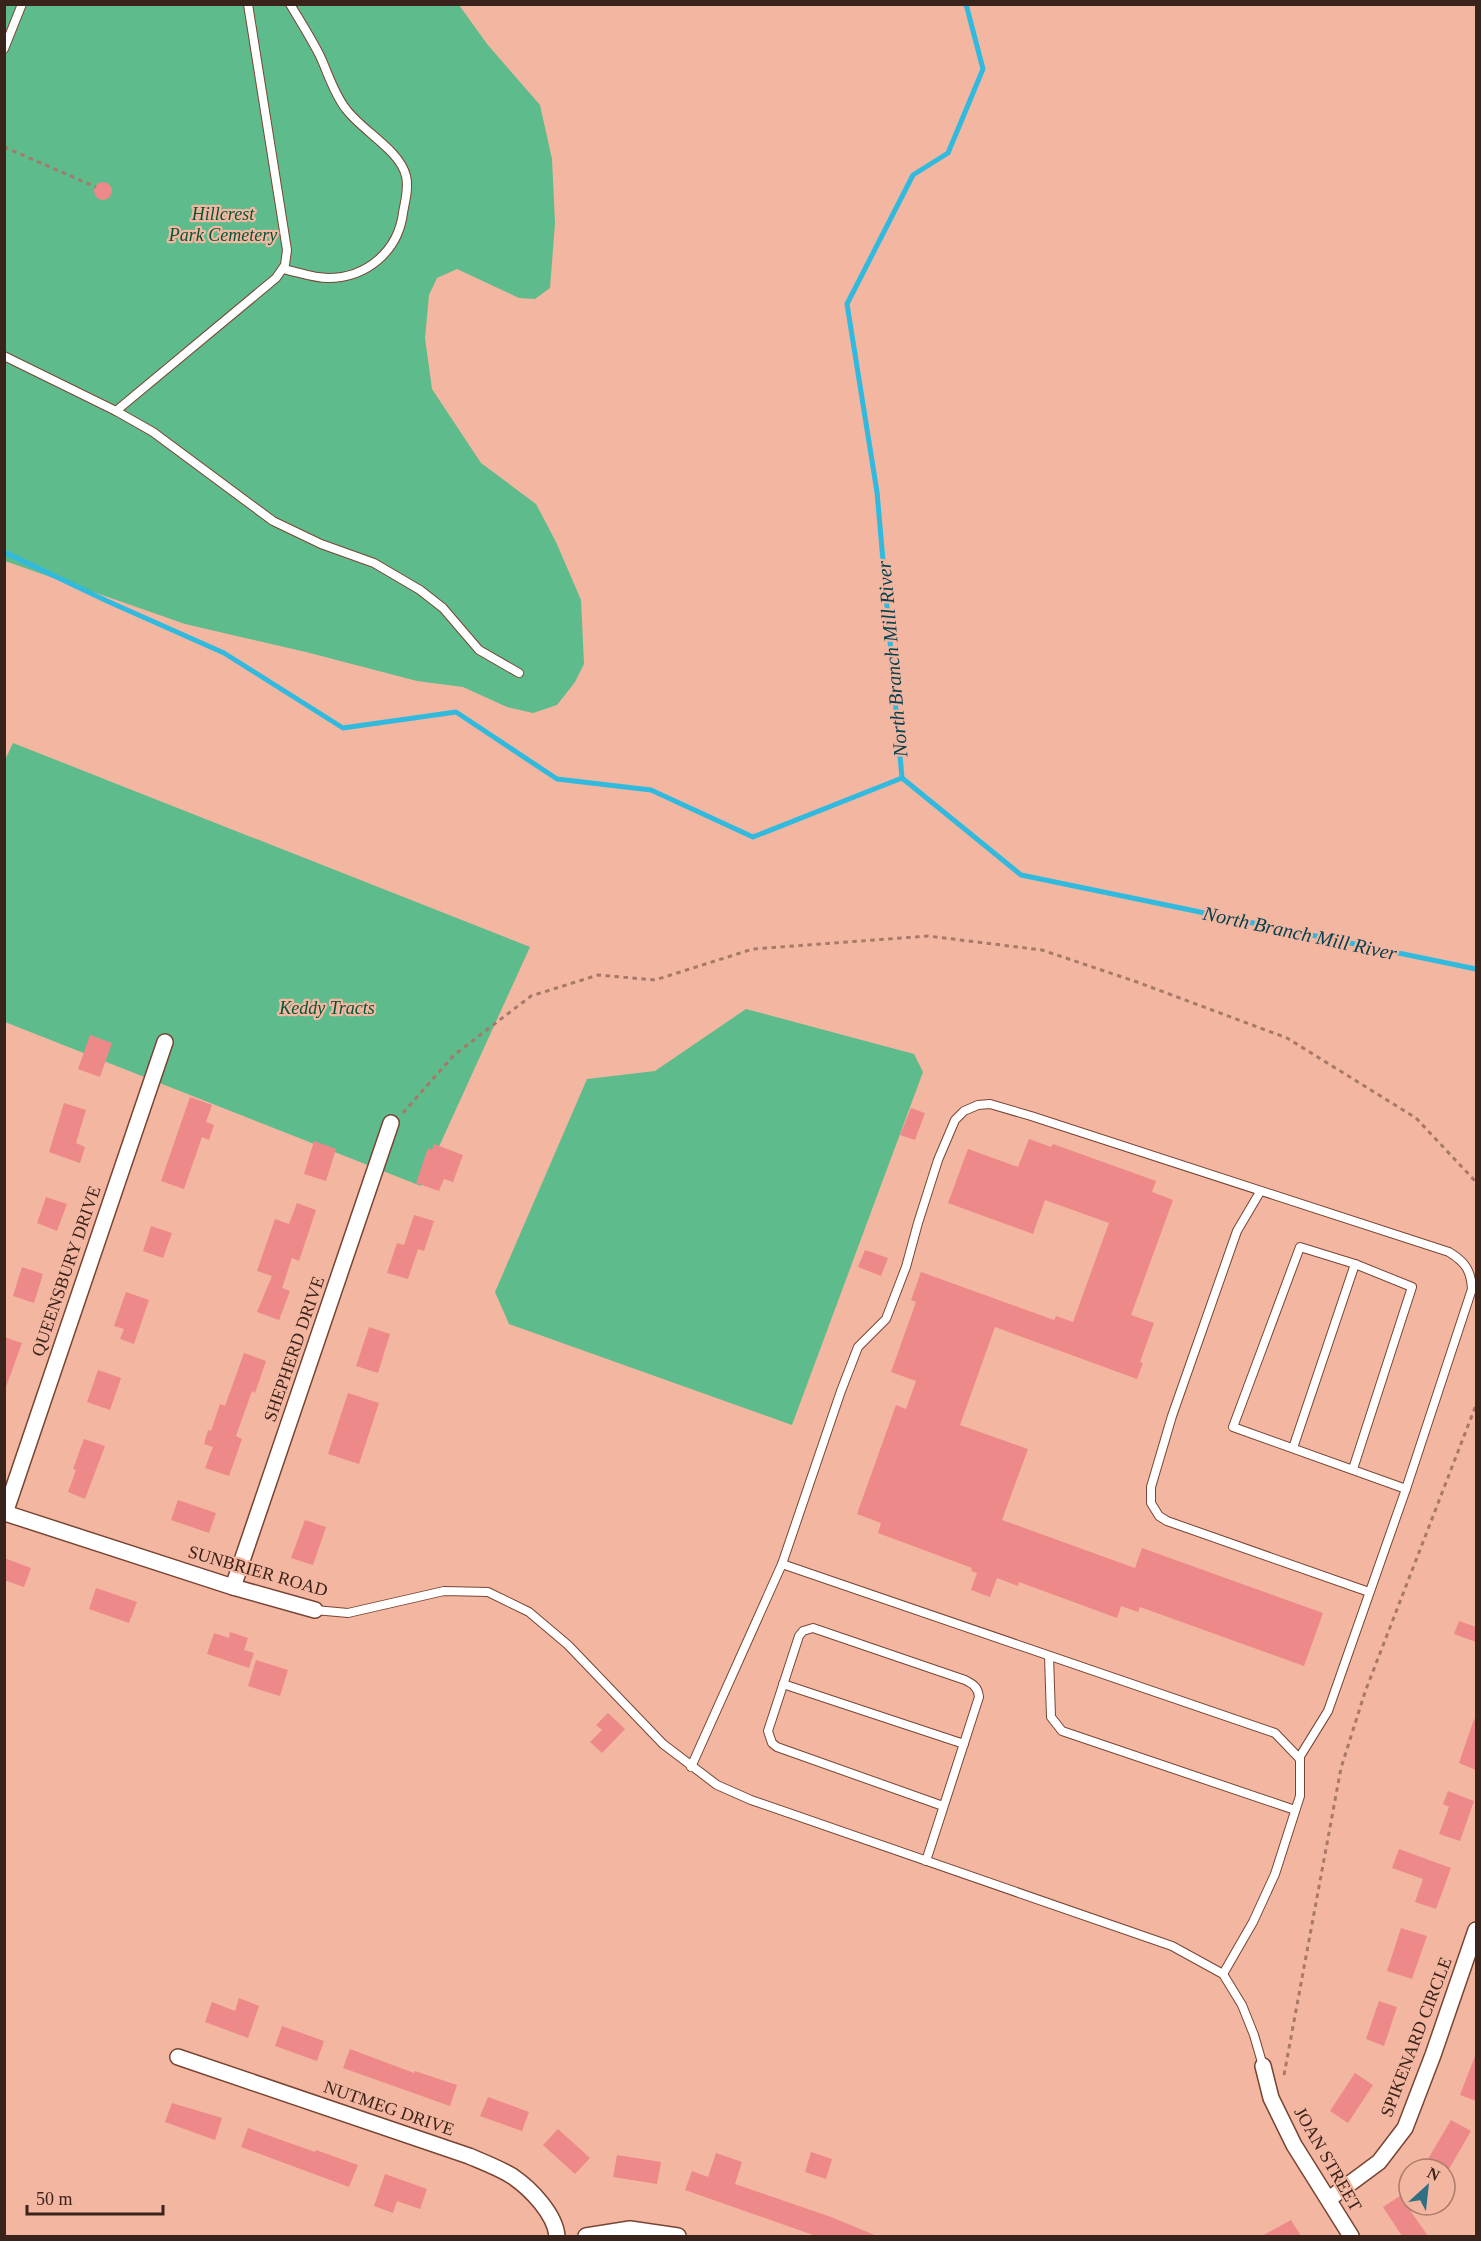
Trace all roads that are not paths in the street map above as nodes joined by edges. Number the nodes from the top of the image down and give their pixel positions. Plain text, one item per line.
1 (22, 4) edge
2 (248, 4) edge
3 (290, 4) edge
4 (4, 50) edge
5 (283, 269) junction
6 (4, 356) edge
7 (116, 411) junction
8 (519, 673) dead end
9 (165, 1042) dead end
10 (391, 1123) road end
11 (1260, 1192) junction
12 (1355, 1264) junction
13 (1293, 1449) junction
14 (1353, 1469) junction
15 (1406, 1490) junction
16 (4, 1513) edge
17 (782, 1564) junction
18 (233, 1587) junction
19 (1369, 1592) junction
20 (315, 1610) joint
21 (1049, 1656) junction
22 (783, 1684) junction
23 (964, 1744) junction
24 (1299, 1758) junction
25 (691, 1767) junction
26 (943, 1806) junction
27 (1295, 1810) junction
28 (926, 1861) junction
29 (1476, 1930) edge
30 (1222, 1974) junction
31 (178, 2058) dead end
32 (1263, 2066) joint
33 (1329, 2199) junction
34 (557, 2236) edge
35 (586, 2236) edge
36 (678, 2236) edge
37 (1351, 2236) edge

1 - 4 lane
2 - 5 lane
3 - 5 lane
5 - 7 lane
6 - 7 lane
7 - 8 lane
9 - 16 street, QUEENSBURY DRIVE
10 - 18 street, SHEPHERD DRIVE
11 - 15 lane
11 - 17 lane
11 - 19 lane
12 - 13 lane
12 - 13 lane
12 - 14 lane
13 - 14 lane
14 - 15 lane
15 - 19 lane
16 - 18 street, SUNBRIER ROAD
17 - 21 lane
17 - 25 lane
18 - 20 street, SUNBRIER ROAD
19 - 24 lane
20 - 25 lane, SUNBRIER ROAD
21 - 24 lane
21 - 27 lane
22 - 23 lane
22 - 23 lane
22 - 26 lane
23 - 26 lane
24 - 27 lane
25 - 28 lane, SUNBRIER ROAD
26 - 28 lane
27 - 30 lane
28 - 30 lane, SUNBRIER ROAD
29 - 33 street, SPIKENARD CIRCLE
30 - 32 lane
31 - 34 street, NUTMEG DRIVE
32 - 33 street, JOAN STREET
33 - 37 street, JOAN STREET
35 - 36 street

